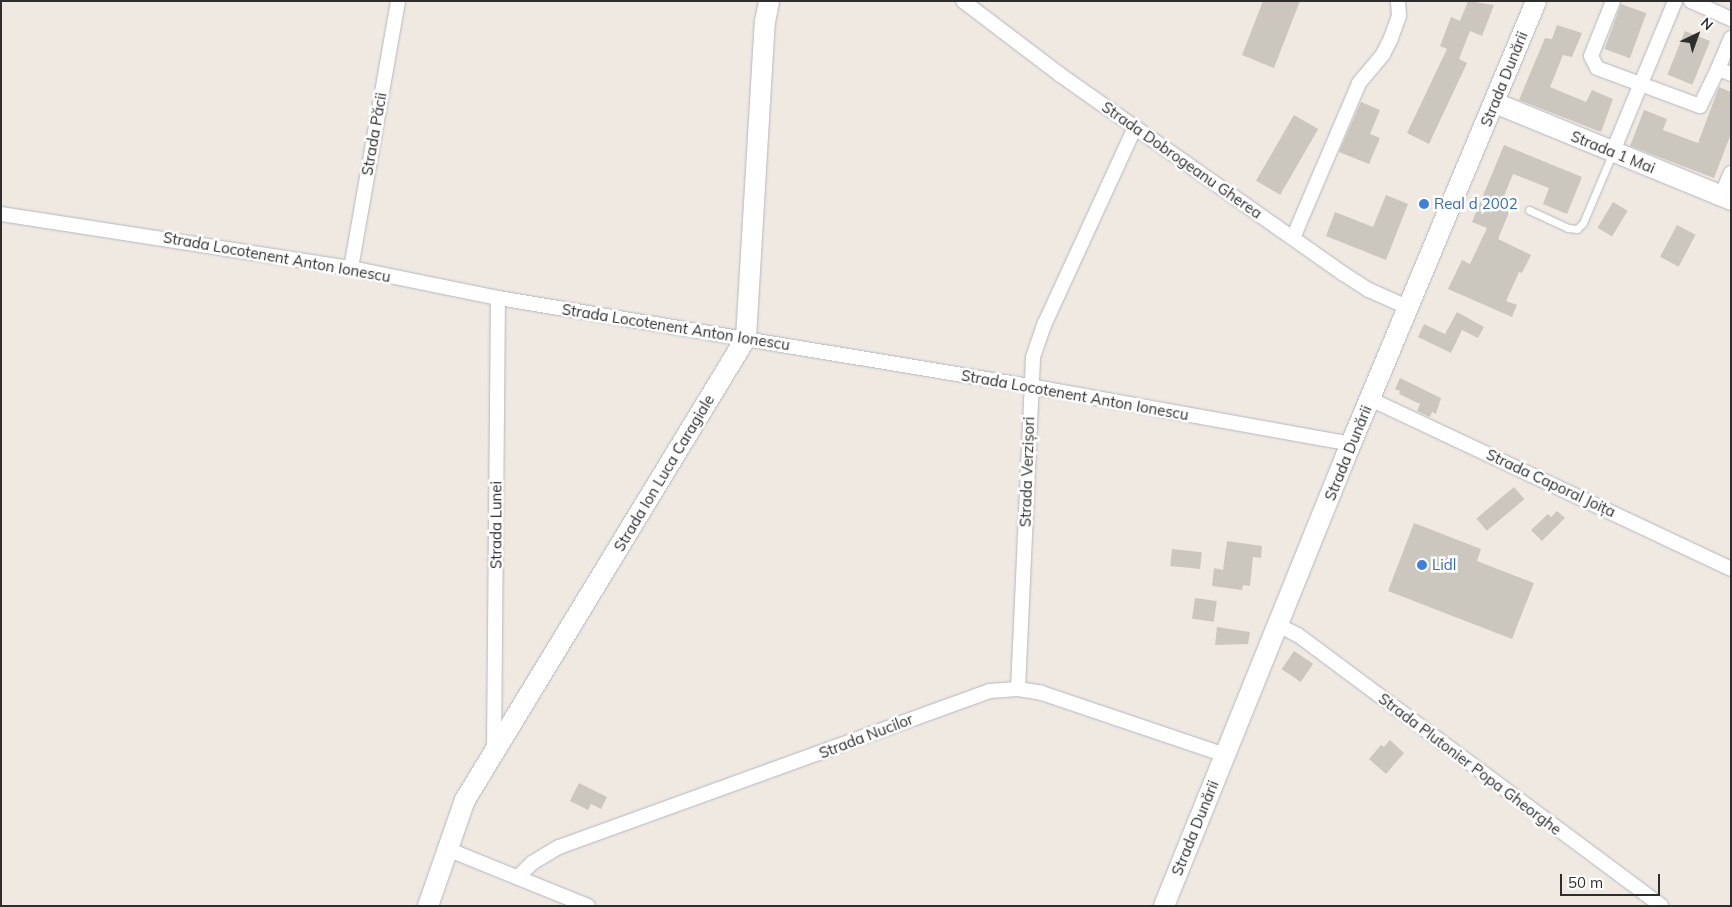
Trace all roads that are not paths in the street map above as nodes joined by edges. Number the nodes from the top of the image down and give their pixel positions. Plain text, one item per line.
1 (398, 1) edge
2 (769, 1) edge
3 (963, 1) edge
4 (1398, 1) edge
5 (1536, 1) edge
6 (1613, 1) edge
7 (1675, 1) edge
8 (1690, 1) edge
9 (1731, 19) edge
10 (1731, 38) edge
11 (1724, 72) edge
12 (1640, 85) junction
13 (1495, 103) junction
14 (1135, 127) junction
15 (1613, 152) junction
16 (1731, 172) edge
17 (1726, 198) edge
18 (1529, 210) dead end
19 (1, 214) edge
20 (1293, 238) junction
21 (351, 268) junction
22 (498, 298) junction
23 (1408, 307) junction
24 (746, 338) junction
25 (1030, 386) junction
26 (1370, 399) junction
27 (1350, 444) junction
28 (1731, 569) edge
29 (1278, 625) junction
30 (1018, 689) junction
31 (494, 753) junction
32 (1225, 755) junction
33 (447, 850) junction
34 (518, 877) junction
35 (428, 906) edge
36 (588, 906) edge
37 (1164, 906) edge
38 (1661, 906) edge

1 - 21 street, Strada Păcii
2 - 24 street, Strada Ion Luca Caragiale
3 - 14 street, Strada Dobrogeanu Gherea
4 - 20 street
5 - 13 street, Strada Dunării
6 - 12 street
7 - 12 street
8 - 9 street
10 - 11 street
11 - 12 street
12 - 15 street
13 - 15 street, Strada 1 Mai
13 - 23 street, Strada Dunării
14 - 20 street, Strada Dobrogeanu Gherea
14 - 25 street, Strada Verzișori
15 - 17 street, Strada 1 Mai
15 - 18 lane
16 - 17 street
19 - 21 street, Strada Locotenent Anton Ionescu
20 - 23 street, Strada Dobrogeanu Gherea
21 - 22 street, Strada Locotenent Anton Ionescu
22 - 24 street, Strada Locotenent Anton Ionescu
22 - 31 street, Strada Lunei
23 - 26 street, Strada Dunării
24 - 25 street, Strada Locotenent Anton Ionescu
24 - 31 street, Strada Ion Luca Caragiale
25 - 27 street, Strada Locotenent Anton Ionescu
25 - 30 street, Strada Verzișori
26 - 27 street, Strada Dunării
26 - 28 street, Strada Caporal Joița
27 - 29 street, Strada Dunării
29 - 32 street, Strada Dunării
29 - 38 street, Strada Plutonier Popa Gheorghe
30 - 32 street, Strada Nucilor
30 - 34 street, Strada Nucilor
31 - 33 street, Strada Ion Luca Caragiale
32 - 37 street, Strada Dunării
33 - 34 street
33 - 35 street, Strada Ion Luca Caragiale
34 - 36 street

